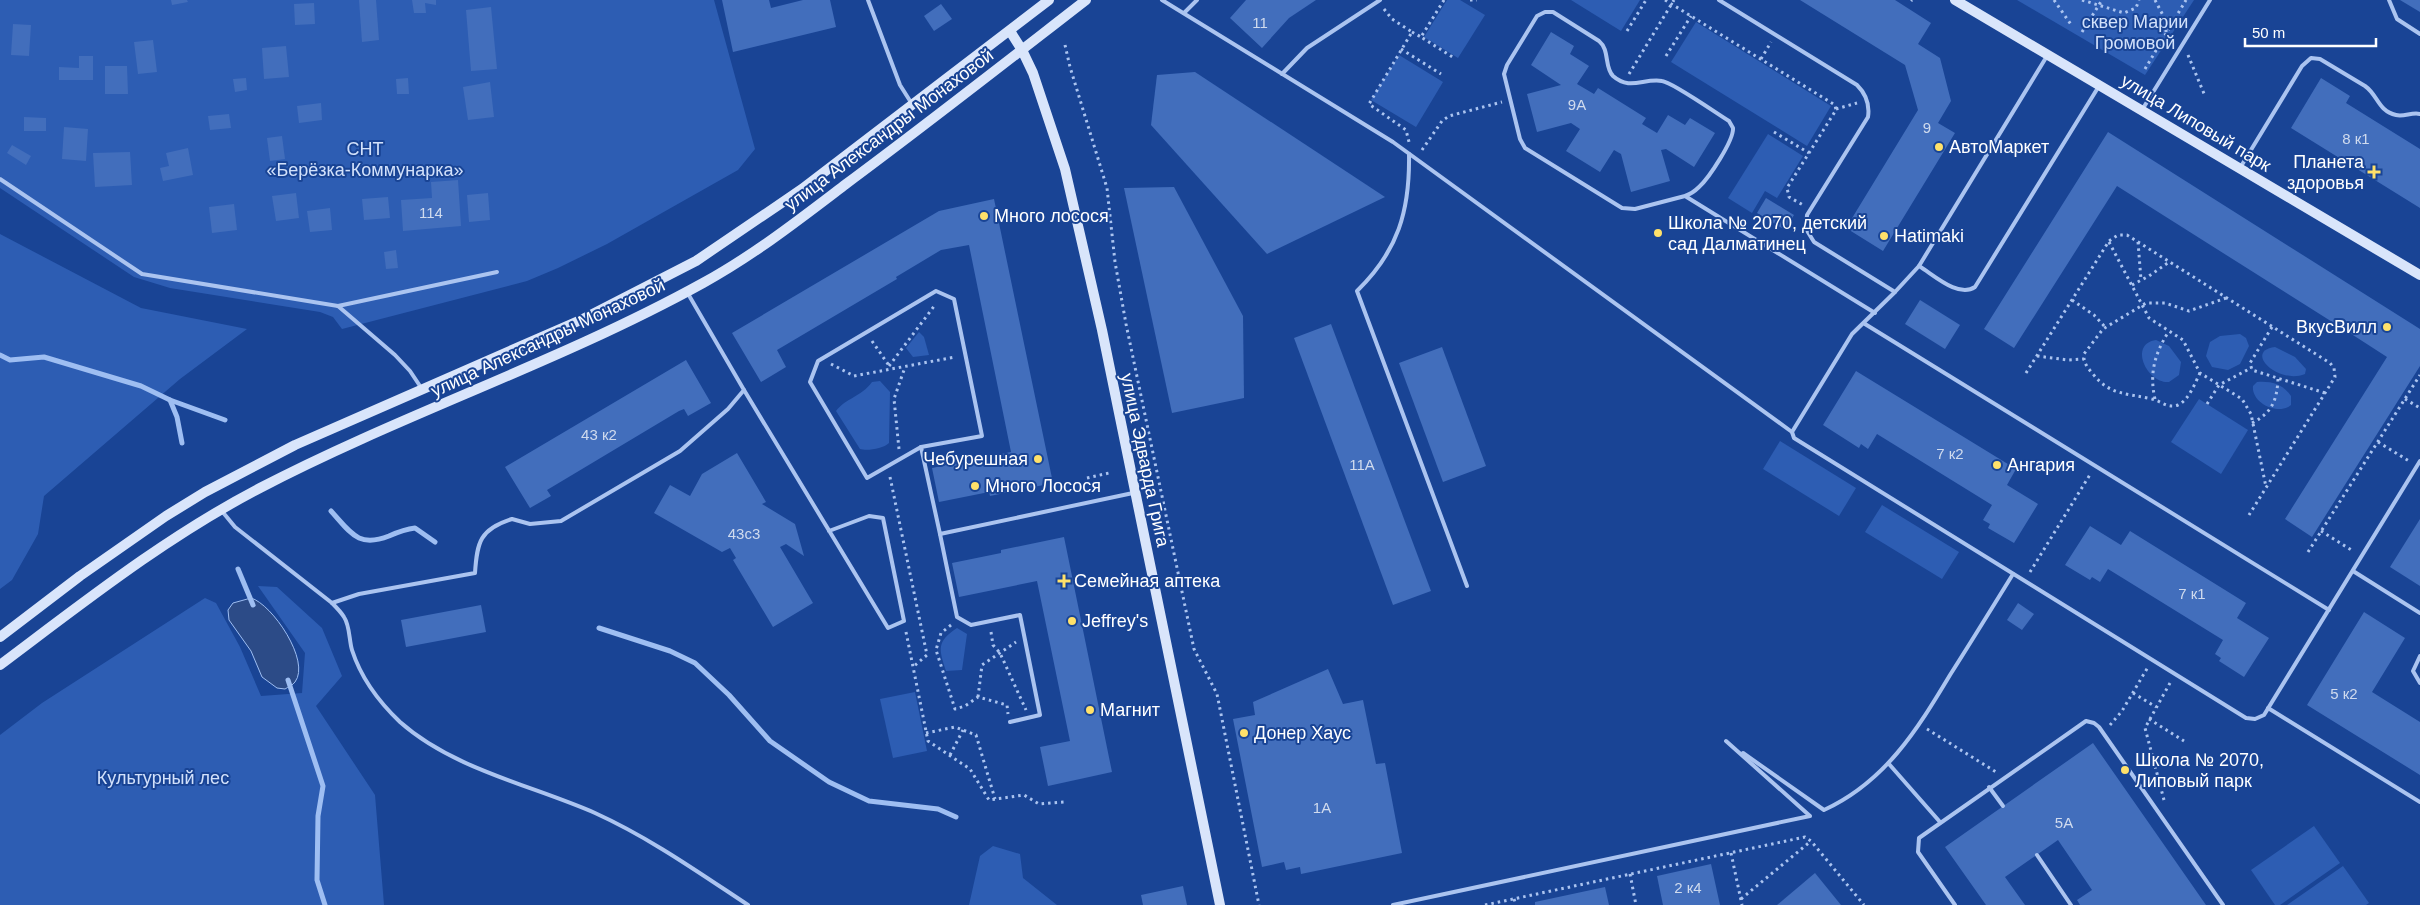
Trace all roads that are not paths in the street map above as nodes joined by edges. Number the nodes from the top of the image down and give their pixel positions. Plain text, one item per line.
1 (868, 0) edge
2 (1049, 0) edge
3 (1086, 0) edge
4 (1162, 0) edge
5 (1197, 0) edge
6 (1379, 0) edge
7 (1719, 0) edge
8 (1955, 0) edge
9 (2210, 0) edge
10 (2390, 0) edge
11 (1184, 13) junction
12 (1010, 31) junction
13 (2420, 34) edge
14 (1022, 50) junction
15 (2048, 55) junction
16 (1282, 74) junction
17 (2099, 85) junction
18 (914, 105) junction
19 (2142, 110) junction
20 (2420, 114) edge
21 (1409, 154) junction
22 (2240, 168) junction
23 (0, 180) edge
24 (1685, 196) junction
25 (1919, 266) junction
26 (497, 272) dead end
27 (2420, 275) edge
28 (686, 292) junction
29 (1895, 292) junction
30 (338, 306) junction
31 (1875, 313) junction
32 (1865, 324) junction
33 (422, 389) junction
34 (744, 390) junction
35 (1792, 432) junction
36 (920, 447) junction
37 (2420, 461) edge
38 (1136, 493) junction
39 (220, 510) junction
40 (829, 530) junction
41 (940, 534) junction
42 (2353, 571) junction
43 (2013, 574) junction
44 (1467, 586) dead end
45 (332, 603) junction
46 (2328, 610) junction
47 (2420, 613) edge
48 (0, 637) edge
49 (2420, 656) edge
50 (0, 665) edge
51 (2420, 683) edge
52 (2268, 708) junction
53 (1010, 722) dead end
54 (1889, 764) junction
55 (1990, 787) junction
56 (2420, 802) edge
57 (2003, 806) dead end
58 (1940, 822) junction
59 (2037, 855) dead end
60 (748, 905) edge
61 (1220, 905) edge
62 (1394, 905) edge
63 (1955, 905) edge
64 (2071, 905) edge
65 (2224, 905) edge

1 - 18 lane
2 - 12 main road, улица Александры Монаховой
3 - 14 main road, улица Александры Монаховой
4 - 11 lane
5 - 11 lane
6 - 16 lane
7 - 29 lane
8 - 15 main road, улица Липовый парк
9 - 19 lane
10 - 13 lane
11 - 16 lane
12 - 14 main road, улица Эдварда Грига
12 - 18 main road, улица Александры Монаховой
14 - 28 main road, улица Александры Монаховой
14 - 38 main road, улица Эдварда Грига
15 - 17 main road, улица Липовый парк
15 - 25 lane
16 - 21 lane
17 - 19 main road, улица Липовый парк
17 - 25 lane
18 - 33 main road, улица Александры Монаховой
19 - 22 main road, улица Липовый парк
20 - 22 lane
21 - 35 lane
21 - 44 lane
22 - 27 main road, улица Липовый парк
23 - 30 lane
24 - 24 lane
24 - 31 lane
25 - 29 lane
26 - 30 lane
28 - 34 lane
28 - 39 main road, улица Александры Монаховой
29 - 31 lane
30 - 33 lane
31 - 32 lane
32 - 35 lane
32 - 46 lane
33 - 48 main road, улица Александры Монаховой
34 - 40 lane
34 - 45 lane
35 - 43 lane
36 - 36 lane
36 - 41 lane
37 - 42 lane
38 - 41 lane
38 - 61 main road, улица Эдварда Грига
39 - 45 lane
39 - 50 main road, улица Александры Монаховой
40 - 40 lane
41 - 53 lane
42 - 46 lane
42 - 47 lane
43 - 52 lane
43 - 54 lane
45 - 60 lane
46 - 52 lane
49 - 51 lane
52 - 56 lane
54 - 58 lane
54 - 62 lane
55 - 57 lane
55 - 58 lane
55 - 65 lane
58 - 63 lane
59 - 64 lane

